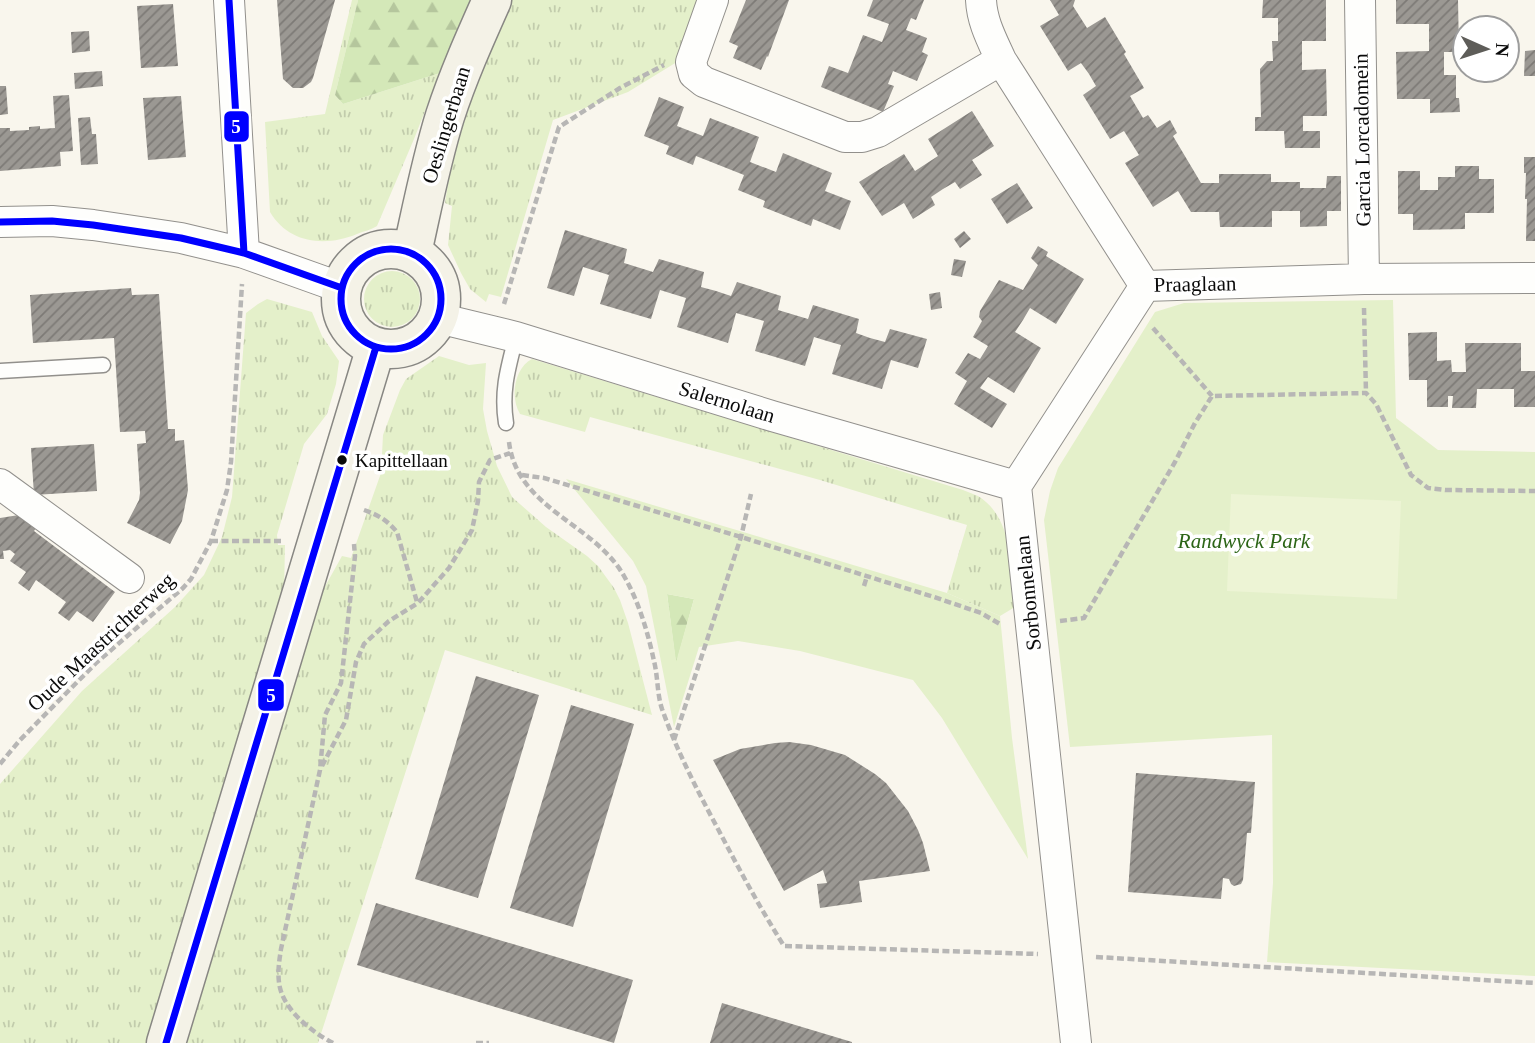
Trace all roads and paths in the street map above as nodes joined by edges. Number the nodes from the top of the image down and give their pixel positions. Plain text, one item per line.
1 (229, 0) edge
2 (492, 0) edge
3 (713, 0) edge
4 (981, 0) edge
5 (1360, 0) edge
6 (694, 49) junction
7 (1001, 60) junction
8 (0, 222) edge
9 (244, 253) junction
10 (412, 253) junction
11 (1535, 278) edge
12 (1364, 279) junction
13 (241, 287) dead end
14 (342, 288) junction
15 (1138, 295) junction
16 (501, 311) dead end
17 (438, 317) junction
18 (516, 337) junction
19 (376, 347) junction
20 (103, 365) dead end
21 (0, 371) edge
22 (1366, 393) dead end
23 (1212, 396) dead end
24 (506, 423) joint
25 (510, 453) junction
26 (0, 484) edge
27 (1016, 486) junction
28 (751, 494) dead end
29 (363, 510) dead end
30 (354, 540) dead end
31 (211, 541) junction
32 (284, 541) dead end
33 (867, 576) dead end
34 (129, 578) dead end
35 (864, 586) dead end
36 (418, 603) junction
37 (673, 741) junction
38 (0, 764) edge
39 (320, 769) junction
40 (1067, 954) junction
41 (1535, 983) edge
42 (166, 1043) edge
43 (333, 1043) edge
44 (476, 1043) edge
45 (489, 1043) edge
46 (1076, 1043) edge

1 - 9 street
2 - 10 main road, Oeslingerbaan
3 - 6 street
4 - 7 street, Praaglaan
5 - 12 street, Garcia Lorcadomein
6 - 7 street
6 - 16 path
7 - 15 street, Praaglaan
8 - 9 street
9 - 14 street
10 - 14 main road
10 - 17 main road
11 - 12 street, Praaglaan
12 - 15 street, Praaglaan
12 - 22 path
13 - 31 path, Oude Maastrichterweg
14 - 19 main road
15 - 23 path
15 - 27 street
17 - 18 street, Salernolaan
17 - 19 main road
18 - 24 lane
18 - 27 street, Salernolaan
19 - 42 main road
20 - 21 lane
24 - 25 path
25 - 36 path
25 - 37 path
26 - 34 street
27 - 40 street, Sorbonnelaan
28 - 37 path
29 - 36 path
30 - 39 path
31 - 32 path
31 - 38 path, Oude Maastrichterweg
33 - 35 path
36 - 39 path
37 - 40 path
39 - 43 path
40 - 41 path
40 - 46 street, Sorbonnelaan
44 - 45 path

